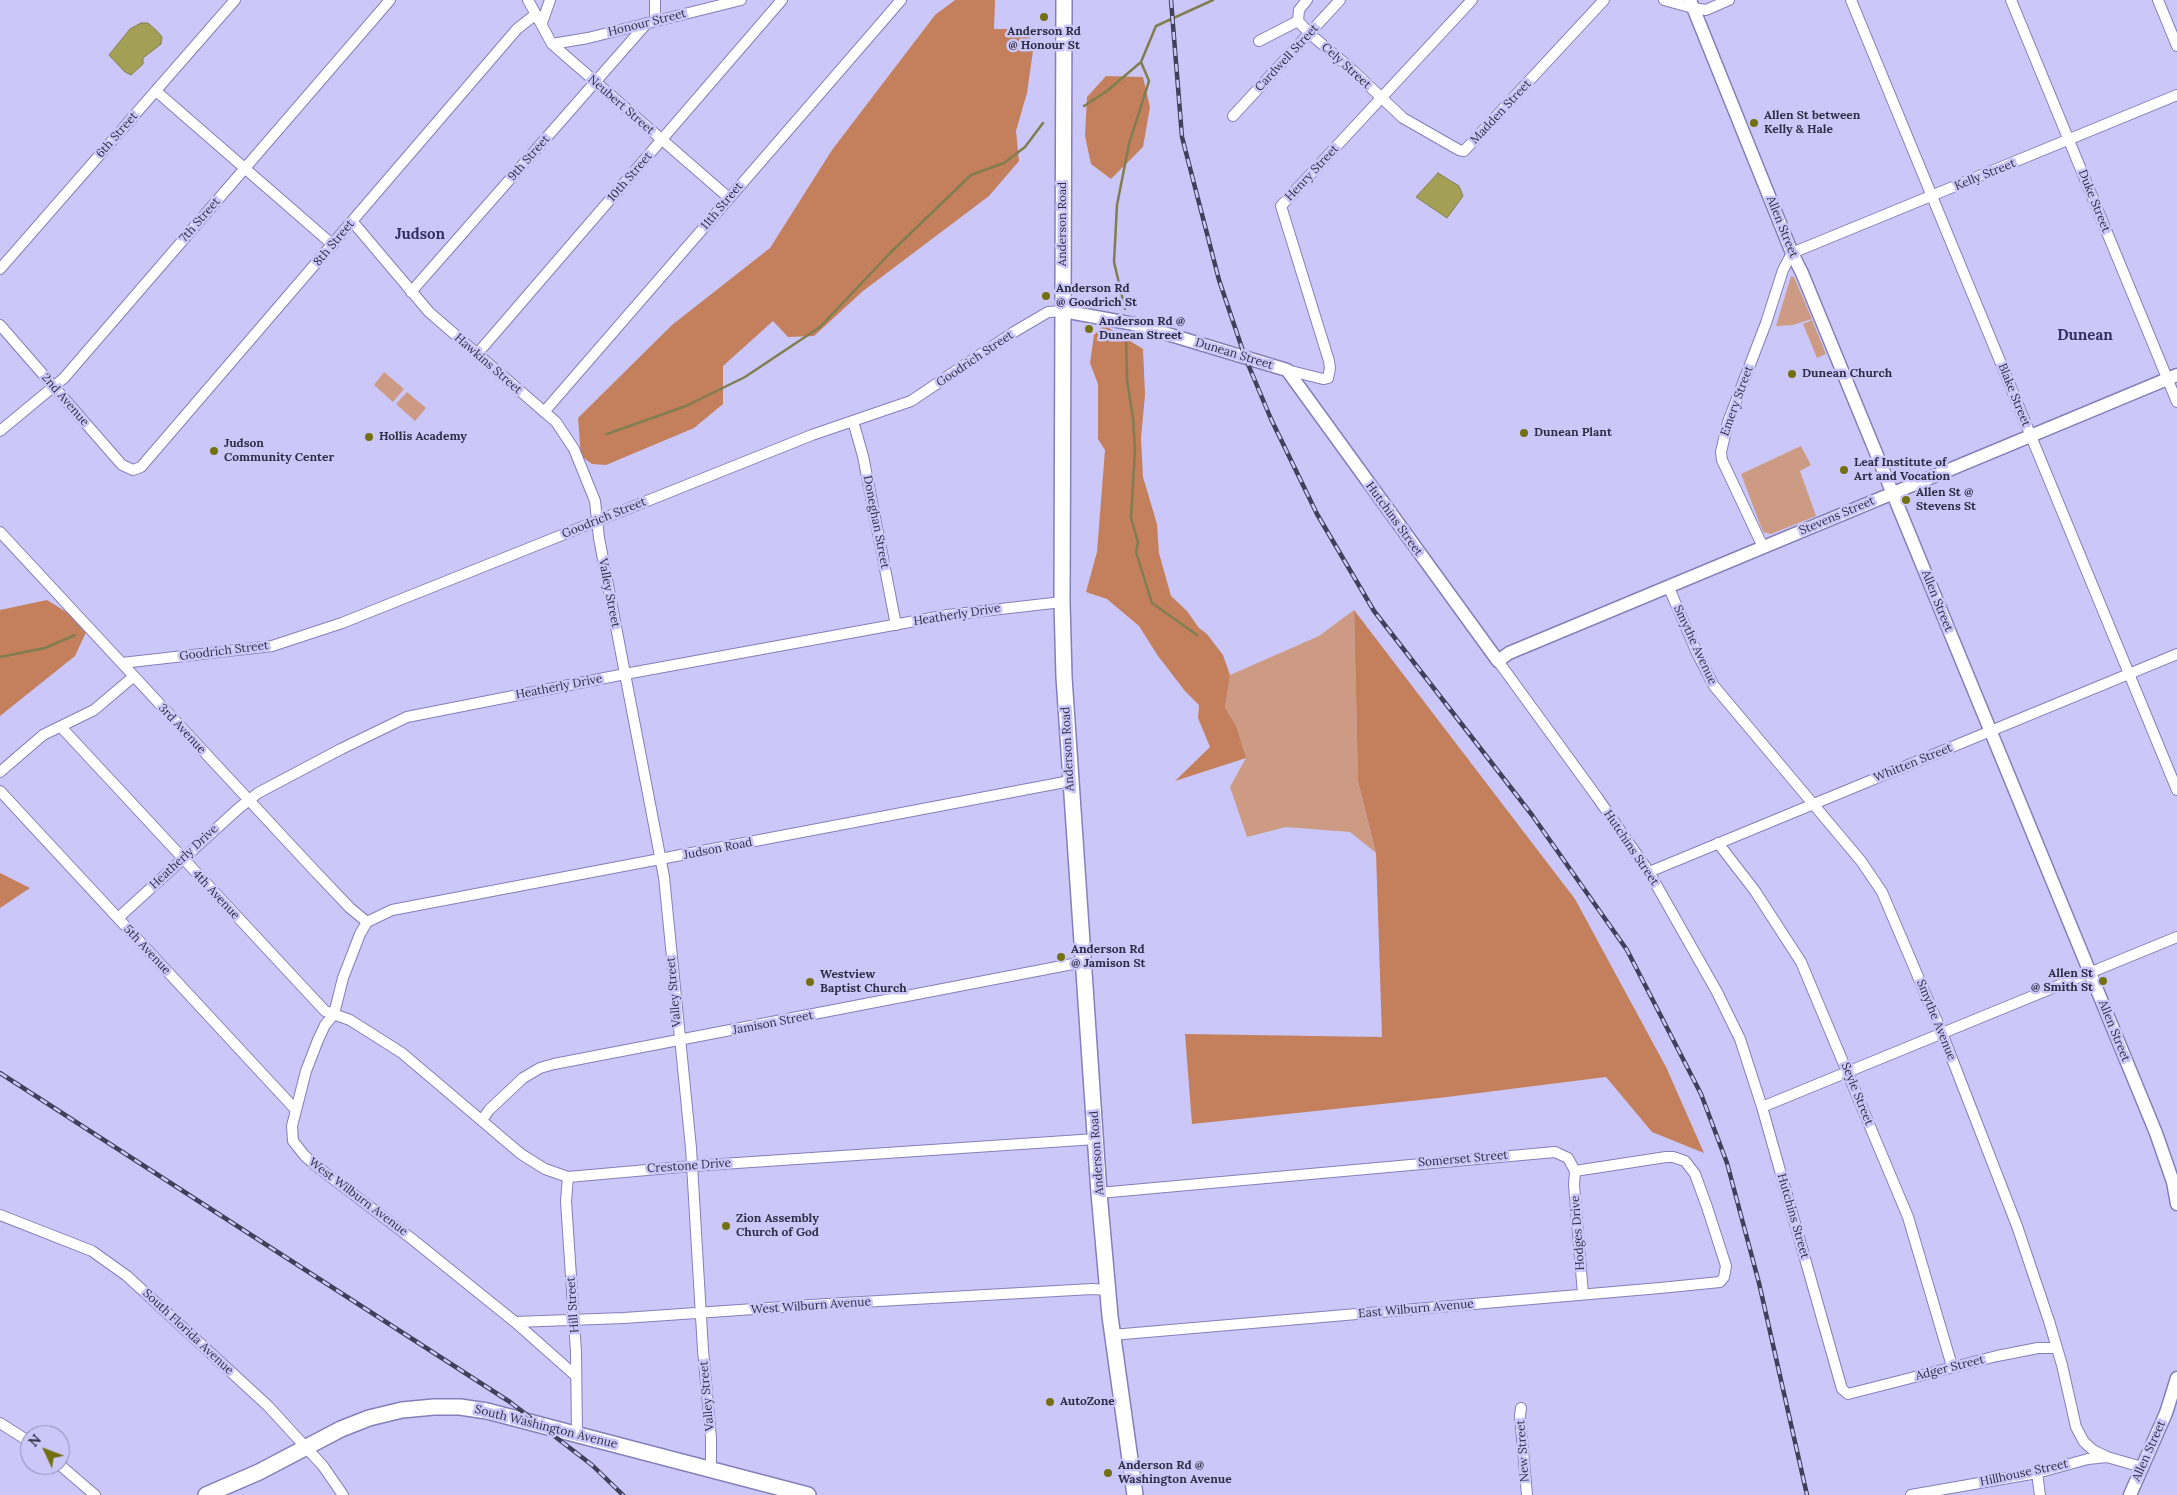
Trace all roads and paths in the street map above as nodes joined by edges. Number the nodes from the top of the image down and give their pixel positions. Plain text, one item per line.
1 (235, 0) edge
2 (390, 0) edge
3 (528, 0) edge
4 (550, 0) edge
5 (655, 0) edge
6 (741, 0) edge
7 (782, 0) edge
8 (901, 0) edge
9 (1064, 0) edge
10 (1307, 0) edge
11 (1340, 0) edge
12 (1472, 0) edge
13 (1604, 0) edge
14 (1664, 0) edge
15 (1729, 0) edge
16 (1851, 0) edge
17 (2011, 0) edge
18 (2158, 0) edge
19 (1692, 4) edge
20 (539, 19) junction
21 (1298, 21) junction
22 (651, 22) junction
23 (1310, 34) junction
24 (1259, 41) dead end
25 (552, 44) junction
26 (2177, 46) edge
27 (595, 82) junction
28 (156, 90) junction
29 (2177, 95) edge
30 (1381, 98) junction
31 (1233, 116) dead end
32 (2069, 139) junction
33 (662, 140) junction
34 (245, 168) junction
35 (1932, 196) junction
36 (729, 198) junction
37 (352, 221) junction
38 (333, 245) junction
39 (1792, 254) junction
40 (0, 269) edge
41 (411, 292) junction
42 (1063, 311) junction
43 (0, 325) edge
44 (477, 354) junction
45 (1287, 370) junction
46 (2172, 377) edge
47 (54, 386) junction
48 (2177, 402) edge
49 (544, 412) junction
50 (853, 421) junction
51 (0, 431) edge
52 (2030, 435) junction
53 (133, 470) joint
54 (1892, 493) junction
55 (597, 521) junction
56 (0, 532) edge
57 (1763, 547) junction
58 (1669, 588) junction
59 (1062, 602) junction
60 (896, 625) junction
61 (2177, 654) edge
62 (1498, 661) junction
63 (122, 664) junction
64 (625, 674) junction
65 (2129, 674) junction
66 (133, 677) junction
67 (61, 727) junction
68 (1990, 731) junction
69 (0, 772) edge
70 (1070, 781) junction
71 (2177, 790) edge
72 (0, 791) edge
73 (249, 800) junction
74 (1813, 804) junction
75 (1718, 843) junction
76 (183, 859) junction
77 (660, 860) junction
78 (1649, 872) junction
79 (118, 918) junction
80 (367, 922) junction
81 (2177, 937) edge
82 (1083, 962) junction
83 (2089, 972) junction
84 (334, 1014) junction
85 (1942, 1033) junction
86 (679, 1041) junction
87 (1848, 1072) junction
88 (1762, 1107) junction
89 (296, 1109) junction
90 (482, 1120) junction
91 (1096, 1139) junction
92 (692, 1166) junction
93 (1575, 1171) junction
94 (568, 1177) junction
95 (2175, 1181) edge
96 (1099, 1193) junction
97 (2177, 1204) edge
98 (0, 1215) edge
99 (1108, 1290) junction
100 (1583, 1294) junction
101 (701, 1314) junction
102 (574, 1320) junction
103 (515, 1322) junction
104 (1112, 1335) junction
105 (2056, 1348) junction
106 (1952, 1366) junction
107 (576, 1376) junction
108 (2177, 1378) edge
109 (1845, 1392) joint
110 (1522, 1408) dead end
111 (0, 1423) edge
112 (577, 1434) junction
113 (20, 1436) edge
114 (307, 1447) junction
115 (2108, 1457) junction
116 (2142, 1467) junction
117 (711, 1469) junction
118 (2037, 1473) junction
119 (70, 1474) edge
120 (95, 1495) edge
121 (206, 1495) edge
122 (343, 1495) edge
123 (808, 1495) edge
124 (1135, 1495) edge
125 (1527, 1495) edge
126 (1911, 1495) edge
127 (2040, 1495) edge
128 (2130, 1495) edge

1 - 28 street, 6th Street
2 - 34 street, 7th Street
3 - 20 street, Neubert Street
4 - 20 street
5 - 22 street
6 - 22 street, Honour Street
7 - 33 street, 10th Street
8 - 36 street, 11th Street
9 - 42 main road, Anderson Road
10 - 21 street
11 - 23 street, Cardwell Street
12 - 30 street, Henry Street
13 - 30 street, Madden Street
14 - 19 street
15 - 19 street
16 - 35 street, Blake Street
17 - 32 street, Duke Street
18 - 26 street
19 - 39 street, Allen Street
20 - 25 street, Neubert Street
20 - 37 street, 8th Street
21 - 23 street, Cely Street
21 - 24 street
22 - 25 street, Honour Street
22 - 27 street, 9th Street
23 - 30 street, Cely Street
23 - 31 street, Cardwell Street
25 - 27 street, Neubert Street
27 - 33 street, Neubert Street
27 - 41 street, 9th Street
28 - 34 street
28 - 40 street, 6th Street
29 - 32 street, Kelly Street
30 - 45 street, Henry Street
32 - 35 street, Kelly Street
32 - 46 street, Duke Street
33 - 36 street, Neubert Street
33 - 44 street, 10th Street
34 - 38 street
34 - 47 street, 7th Street
35 - 39 street, Kelly Street
35 - 52 street, Blake Street
36 - 49 street, 11th Street
37 - 38 street, 8th Street
37 - 41 street, Hawkins Street
38 - 53 street, 8th Street
39 - 54 street, Allen Street
39 - 57 street, Emery Street
41 - 44 street, Hawkins Street
42 - 45 street, Dunean Street
42 - 50 street, Goodrich Street
42 - 59 main road, Anderson Road
43 - 47 street, 2nd Avenue
44 - 49 street, Hawkins Street
45 - 62 street, Hutchins Street
46 - 48 street, Duke Street
46 - 52 street, Stevens Street
47 - 51 street, 7th Street
47 - 53 street, 2nd Avenue
49 - 55 street, Hawkins Street
50 - 55 street, Goodrich Street
50 - 60 street, Doneghan Street
52 - 54 street, Stevens Street
52 - 65 street, Blake Street
54 - 57 street, Stevens Street
54 - 68 street, Allen Street
55 - 63 street, Goodrich Street
55 - 64 street, Valley Street
56 - 63 street, 3rd Avenue
57 - 58 street, Stevens Street
58 - 62 street, Stevens Street
58 - 74 street, Smythe Avenue
59 - 60 street, Heatherly Drive
59 - 70 main road, Anderson Road
60 - 64 street, Heatherly Drive
61 - 65 street, Whitten Street
62 - 78 street, Hutchins Street
63 - 66 street, 3rd Avenue
64 - 73 street, Heatherly Drive
64 - 77 street, Valley Street
65 - 68 street, Whitten Street
65 - 71 street, Blake Street
66 - 67 street
66 - 73 street, 3rd Avenue
67 - 69 street
67 - 76 street, 4th Avenue
68 - 74 street, Whitten Street
68 - 83 street, Allen Street
70 - 77 street, Judson Road
70 - 82 main road, Anderson Road
72 - 79 street, 5th Avenue
73 - 76 street, Heatherly Drive
73 - 80 street, 3rd Avenue
74 - 75 street, Whitten Street
74 - 85 street, Smythe Avenue
75 - 78 street, Whitten Street
75 - 87 street, Seyle Street
76 - 79 street, Heatherly Drive
76 - 84 street, 4th Avenue
77 - 80 street, Judson Road
77 - 86 street, Valley Street
78 - 88 street, Hutchins Street
79 - 89 street, 5th Avenue
80 - 84 street, West Wilburn Avenue
81 - 83 street
82 - 86 street, Jamison Street
82 - 91 main road, Anderson Road
83 - 85 street
83 - 95 street, Allen Street
84 - 89 street, West Wilburn Avenue
84 - 90 street, Crestone Drive
85 - 87 street
85 - 105 street, Smythe Avenue
86 - 90 street, Jamison Street
86 - 92 street, Valley Street
87 - 88 street
87 - 106 street, Seyle Street
88 - 109 street, Hutchins Street
89 - 103 street, West Wilburn Avenue
90 - 94 street, Crestone Drive
91 - 92 street, Crestone Drive
91 - 96 main road, Anderson Road
92 - 94 street, Crestone Drive
92 - 101 street, Valley Street
93 - 96 street, Somerset Street
93 - 100 street, Hodges Drive
93 - 100 street, East Wilburn Avenue
94 - 102 street, Hill Street
95 - 97 street, Allen Street
96 - 99 main road, Anderson Road
98 - 114 street, South Florida Avenue
99 - 101 street, West Wilburn Avenue
99 - 104 main road, Anderson Road
100 - 104 street, East Wilburn Avenue
101 - 102 street, West Wilburn Avenue
101 - 117 street, Valley Street
102 - 103 street, West Wilburn Avenue
102 - 107 street, Hill Street
103 - 107 street, West Wilburn Avenue
104 - 124 main road, Anderson Road
105 - 106 street, Adger Street
105 - 115 street, Smythe Avenue
106 - 109 street, Adger Street
107 - 112 street, Hill Street
108 - 116 street, Allen Street
110 - 125 street, New Street
111 - 113 street
112 - 114 main road, South Washington Avenue
112 - 117 main road, South Washington Avenue
114 - 121 main road, South Washington Avenue
114 - 122 street, South Florida Avenue
115 - 116 street, Smythe Avenue
115 - 118 street, Hillhouse Street
116 - 128 street, Allen Street
117 - 123 main road, South Washington Avenue
118 - 126 street, Hillhouse Street
118 - 127 street
119 - 120 street

